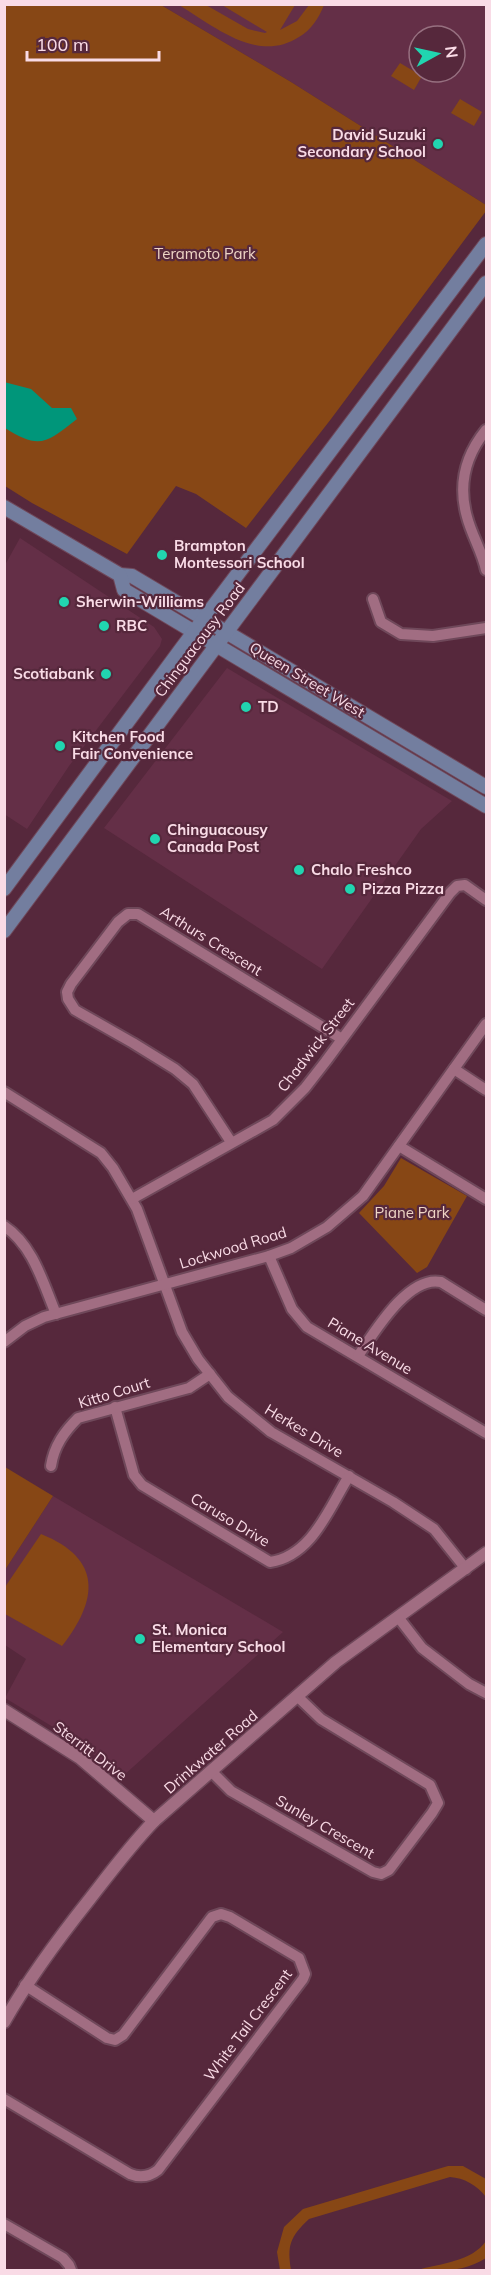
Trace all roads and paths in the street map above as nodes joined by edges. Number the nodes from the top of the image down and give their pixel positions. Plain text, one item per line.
1 (486, 244) edge
2 (486, 283) edge
3 (486, 430) edge
4 (4, 507) edge
5 (486, 570) edge
6 (120, 575) junction
7 (373, 599) dead end
8 (204, 619) junction
9 (486, 628) edge
10 (194, 632) junction
11 (226, 632) junction
12 (217, 645) junction
13 (443, 761) junction
14 (435, 775) junction
15 (486, 787) edge
16 (486, 806) edge
17 (4, 889) edge
18 (486, 900) edge
19 (4, 931) edge
20 (486, 1024) edge
21 (342, 1039) junction
22 (454, 1069) junction
23 (486, 1090) edge
24 (4, 1092) edge
25 (231, 1142) junction
26 (399, 1146) junction
27 (132, 1198) junction
28 (486, 1199) edge
29 (4, 1226) edge
30 (269, 1256) junction
31 (164, 1285) junction
32 (486, 1310) edge
33 (56, 1314) junction
34 (4, 1342) edge
35 (358, 1356) junction
36 (210, 1374) junction
37 (115, 1407) junction
38 (486, 1433) edge
39 (51, 1466) dead end
40 (349, 1476) junction
41 (486, 1553) edge
42 (466, 1569) junction
43 (398, 1617) junction
44 (486, 1693) edge
45 (298, 1696) junction
46 (4, 1710) edge
47 (212, 1773) junction
48 (154, 1821) junction
49 (26, 1985) junction
50 (4, 2022) edge
51 (4, 2098) edge
52 (4, 2224) edge
53 (71, 2271) edge

1 - 8 main road, Chinguacousy Road
2 - 11 main road, Chinguacousy Road
3 - 5 street
4 - 6 main road, Queen Street West
6 - 8 main road, Queen Street West
6 - 10 main road, Queen Street West
7 - 9 street
8 - 10 main road, Chinguacousy Road
8 - 11 main road, Queen Street West
10 - 12 main road, Queen Street West
10 - 17 main road, Chinguacousy Road
11 - 12 main road, Chinguacousy Road
11 - 13 main road, Queen Street West
12 - 14 main road, Queen Street West
12 - 19 main road, Chinguacousy Road
13 - 14 main road
13 - 15 main road, Queen Street West
14 - 16 main road, Queen Street West
18 - 21 street, Chadwick Street
20 - 22 street, Lockwood Road
21 - 25 street, Chadwick Street
21 - 25 street, Arthurs Crescent
22 - 23 street
22 - 26 street, Lockwood Road
24 - 27 street, Herkes Drive
25 - 27 street, Chadwick Street
26 - 28 street
26 - 30 street, Lockwood Road
27 - 31 street, Herkes Drive
29 - 33 street
30 - 31 street, Lockwood Road
30 - 35 street, Piane Avenue
31 - 33 street, Lockwood Road
31 - 36 street, Herkes Drive
32 - 35 street
33 - 34 street, Lockwood Road
35 - 38 street, Piane Avenue
36 - 37 street, Kitto Court
36 - 40 street, Herkes Drive
37 - 39 street, Kitto Court
37 - 40 street, Caruso Drive
40 - 42 street, Herkes Drive
41 - 42 street, Drinkwater Road
42 - 43 street, Drinkwater Road
43 - 44 street
43 - 45 street, Drinkwater Road
45 - 47 street, Drinkwater Road
45 - 47 street, Sunley Crescent
46 - 48 street, Sterritt Drive
47 - 48 street, Drinkwater Road
48 - 49 street, Drinkwater Road
49 - 50 street, Drinkwater Road
49 - 51 street, White Tail Crescent
52 - 53 street

